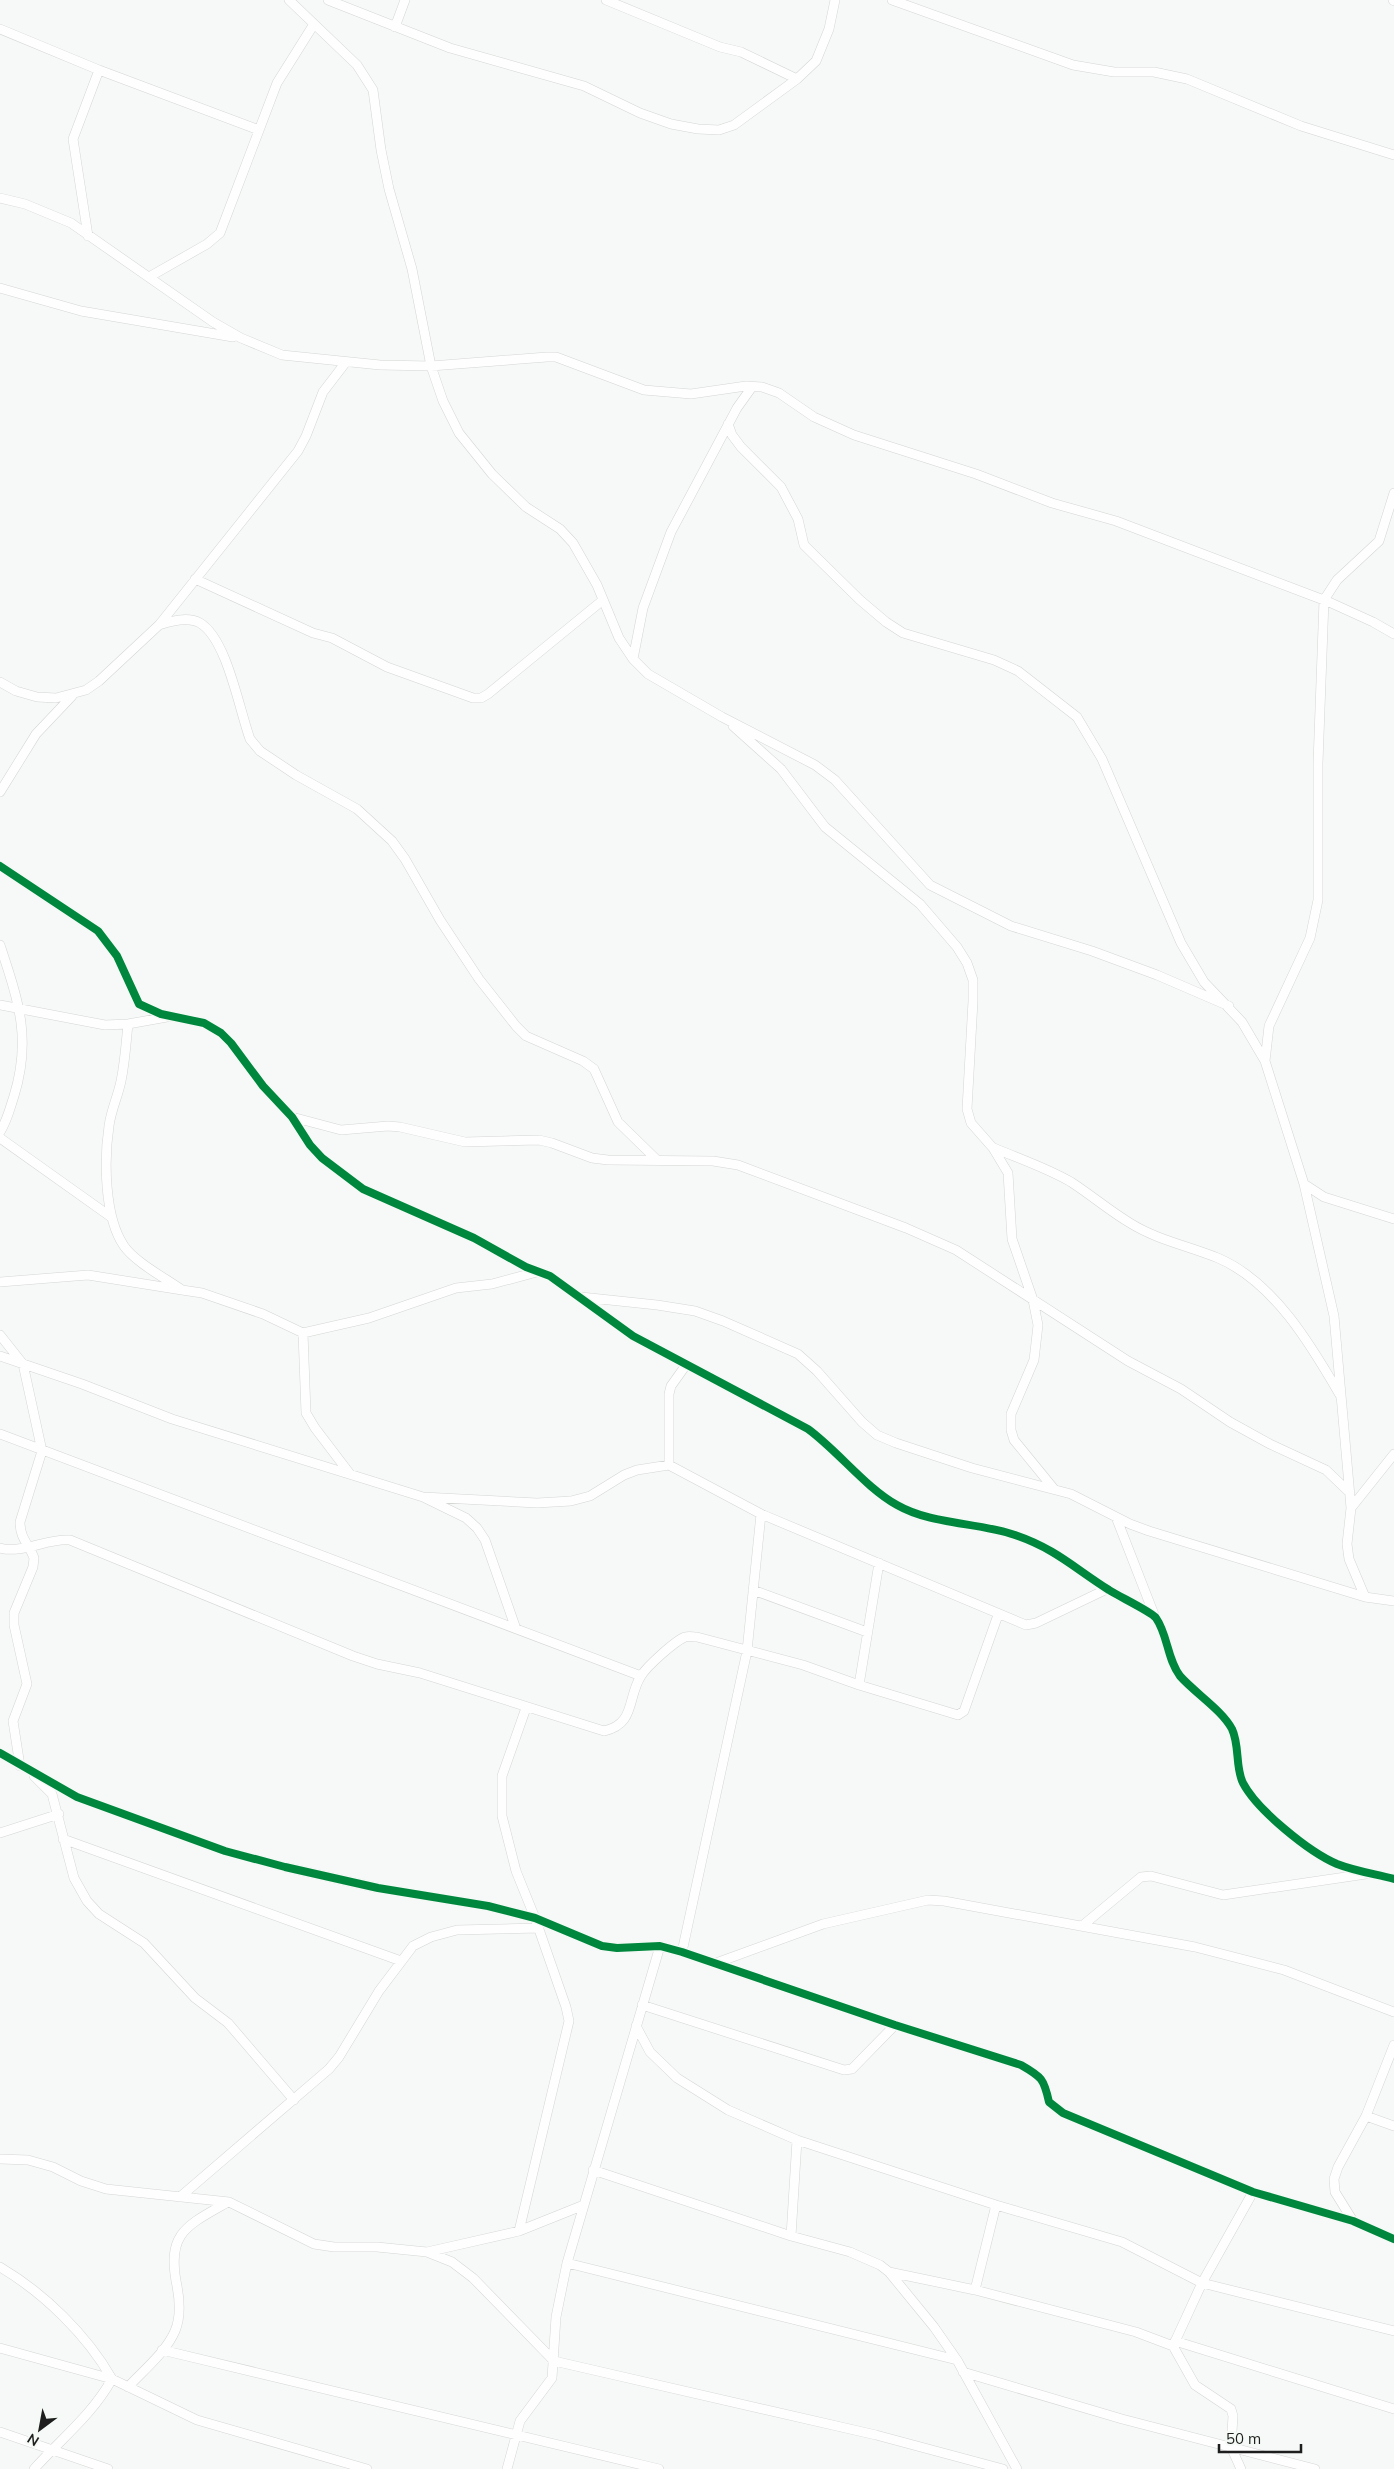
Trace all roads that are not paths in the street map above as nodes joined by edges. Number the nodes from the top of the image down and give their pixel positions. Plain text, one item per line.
1 (289, 0) edge
2 (328, 0) edge
3 (405, 0) edge
4 (606, 0) edge
5 (835, 0) edge
6 (892, 0) edge
7 (314, 24) junction
8 (395, 27) junction
9 (0, 29) edge
10 (99, 70) junction
11 (797, 79) junction
12 (259, 130) junction
13 (1394, 155) edge
14 (0, 198) edge
15 (88, 236) junction
16 (149, 277) junction
17 (0, 288) edge
18 (241, 338) junction
19 (346, 362) junction
20 (431, 366) junction
21 (752, 387) junction
22 (728, 424) junction
23 (1394, 493) edge
24 (195, 578) junction
25 (603, 600) junction
26 (1324, 600) junction
27 (159, 625) junction
28 (1394, 634) edge
29 (633, 659) junction
30 (0, 682) edge
31 (72, 695) junction
32 (722, 717) junction
33 (0, 792) edge
34 (0, 866) edge
35 (0, 945) edge
36 (0, 1005) edge
37 (1229, 1006) junction
38 (18, 1008) junction
39 (174, 1016) junction
40 (128, 1024) junction
41 (1265, 1061) junction
42 (292, 1117) junction
43 (0, 1132) edge
44 (0, 1138) edge
45 (993, 1148) junction
46 (658, 1160) junction
47 (1304, 1184) junction
48 (111, 1217) junction
49 (1394, 1219) edge
50 (537, 1272) junction
51 (0, 1282) edge
52 (182, 1290) junction
53 (578, 1297) junction
54 (1033, 1300) junction
55 (303, 1333) junction
56 (0, 1335) edge
57 (0, 1356) edge
58 (23, 1364) junction
59 (686, 1365) junction
60 (1341, 1398) junction
61 (0, 1434) edge
62 (42, 1451) junction
63 (1394, 1454) edge
64 (669, 1465) junction
65 (350, 1474) junction
66 (1054, 1489) junction
67 (1348, 1491) junction
68 (423, 1497) junction
69 (1351, 1508) junction
70 (761, 1514) junction
71 (1116, 1517) junction
72 (26, 1546) junction
73 (0, 1548) edge
74 (879, 1563) junction
75 (1107, 1589) junction
76 (753, 1590) junction
77 (1365, 1597) junction
78 (1394, 1601) edge
79 (998, 1614) junction
80 (1155, 1617) junction
81 (516, 1629) junction
82 (868, 1632) junction
83 (747, 1651) junction
84 (641, 1676) junction
85 (859, 1685) junction
86 (526, 1708) junction
87 (0, 1753) edge
88 (21, 1766) junction
89 (59, 1814) junction
90 (0, 1833) edge
91 (64, 1838) junction
92 (1371, 1873) junction
93 (1394, 1879) edge
94 (535, 1918) junction
95 (1082, 1926) junction
96 (539, 1928) junction
97 (660, 1946) junction
98 (682, 1952) junction
99 (401, 1961) junction
100 (716, 1963) junction
101 (642, 2006) junction
102 (1394, 2012) edge
103 (895, 2025) junction
104 (636, 2026) junction
105 (1394, 2045) edge
106 (294, 2100) junction
107 (1366, 2116) junction
108 (1394, 2126) edge
109 (797, 2140) junction
110 (0, 2159) edge
111 (594, 2170) junction
112 (1253, 2192) junction
113 (180, 2197) junction
114 (229, 2202) junction
115 (584, 2205) junction
116 (996, 2205) junction
117 (1352, 2222) junction
118 (519, 2231) junction
119 (791, 2236) junction
120 (1394, 2238) edge
121 (427, 2252) junction
122 (567, 2263) junction
123 (0, 2267) edge
124 (889, 2272) junction
125 (1202, 2283) junction
126 (975, 2290) junction
127 (1394, 2331) edge
128 (1174, 2343) junction
129 (0, 2348) edge
130 (162, 2350) junction
131 (957, 2360) junction
132 (554, 2361) junction
133 (963, 2372) junction
134 (112, 2379) junction
135 (128, 2387) junction
136 (1394, 2409) edge
137 (0, 2432) edge
138 (515, 2434) junction
139 (1231, 2447) junction
140 (52, 2450) junction
141 (34, 2469) edge
142 (108, 2469) edge
143 (366, 2469) edge
144 (507, 2469) edge
145 (660, 2469) edge
146 (1003, 2469) edge
147 (1017, 2469) edge
148 (1241, 2469) edge
149 (1315, 2469) edge

1 - 7 street
2 - 8 street
3 - 8 street
4 - 11 street
5 - 11 street
6 - 13 street
7 - 12 street
7 - 20 street
8 - 11 street
9 - 10 street
10 - 12 street
10 - 15 street
12 - 16 street
14 - 15 street
15 - 16 street
16 - 18 street
17 - 18 street
18 - 19 street
19 - 20 street
19 - 24 street
20 - 21 street
20 - 25 street
21 - 22 street
21 - 26 street
22 - 29 street
22 - 37 street
23 - 26 street
24 - 25 street
24 - 27 street
25 - 29 street
26 - 28 street
26 - 41 street
27 - 31 street
27 - 46 street
29 - 32 street
30 - 31 street
31 - 33 street
32 - 37 street
32 - 45 street
34 - 39 street
35 - 38 street
36 - 38 street
37 - 41 street
38 - 40 street
38 - 43 street
39 - 40 street
39 - 42 street
40 - 48 street
41 - 47 street
42 - 46 street
42 - 50 street
44 - 48 street
45 - 54 street
45 - 60 street
46 - 54 street
47 - 49 street
47 - 60 street
48 - 52 street
50 - 53 street
50 - 55 street
51 - 52 street
52 - 55 street
53 - 59 street
53 - 66 street
54 - 66 street
54 - 67 street
55 - 65 street
56 - 58 street
57 - 58 street
58 - 62 street
58 - 65 street
59 - 64 street
59 - 75 street
60 - 67 street
61 - 62 street
62 - 72 street
62 - 81 street
63 - 69 street
64 - 68 street
64 - 70 street
65 - 68 street
66 - 71 street
67 - 69 street
68 - 81 street
69 - 77 street
70 - 74 street
70 - 76 street
71 - 77 street
71 - 80 street
72 - 73 street
72 - 86 street
72 - 88 street
74 - 79 street
74 - 82 street
75 - 79 street
75 - 80 street
76 - 82 street
76 - 83 street
77 - 78 street
79 - 85 street
80 - 92 street
81 - 84 street
82 - 85 street
83 - 84 street
83 - 85 street
83 - 98 street
84 - 86 street
86 - 94 street
87 - 88 street
88 - 89 street
88 - 94 street
89 - 90 street
89 - 91 street
91 - 99 street
91 - 106 street
92 - 93 street
92 - 95 street
94 - 96 street
94 - 97 street
95 - 100 street
95 - 102 street
96 - 99 street
96 - 118 street
97 - 98 street
97 - 101 street
98 - 100 street
99 - 106 street
100 - 103 street
101 - 103 street
101 - 104 street
103 - 112 street
104 - 109 street
104 - 111 street
105 - 107 street
106 - 113 street
107 - 108 street
107 - 117 street
109 - 116 street
109 - 119 street
110 - 113 street
111 - 115 street
111 - 119 street
112 - 117 street
112 - 125 street
113 - 114 street
114 - 121 street
114 - 130 street
115 - 118 street
115 - 122 street
116 - 125 street
116 - 126 street
117 - 120 street
118 - 121 street
119 - 124 street
121 - 132 street
122 - 131 street
122 - 132 street
123 - 134 street
124 - 126 street
124 - 131 street
125 - 127 street
125 - 128 street
126 - 128 street
128 - 136 street
128 - 139 street
129 - 134 street
130 - 135 street
130 - 138 street
131 - 133 street
132 - 138 street
132 - 146 street
133 - 139 street
133 - 147 street
134 - 135 street
134 - 140 street
135 - 143 street
137 - 140 street
138 - 144 street
138 - 145 street
139 - 148 street
139 - 149 street
140 - 141 street
140 - 142 street

